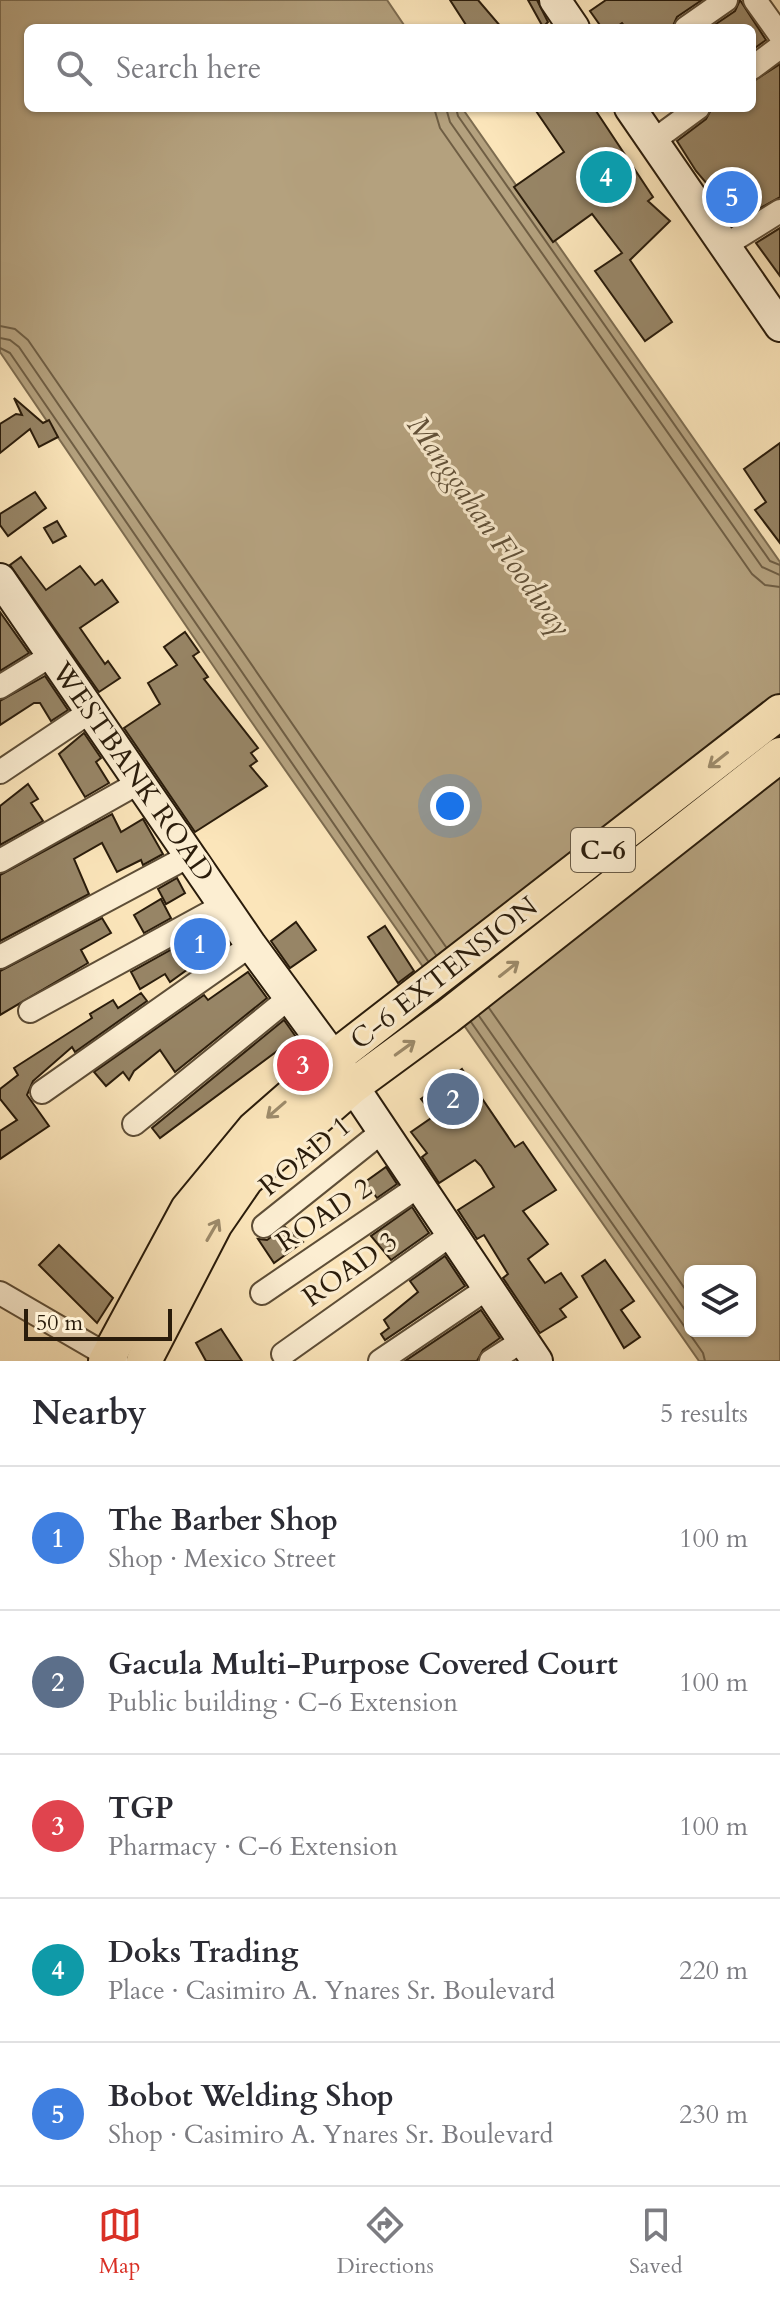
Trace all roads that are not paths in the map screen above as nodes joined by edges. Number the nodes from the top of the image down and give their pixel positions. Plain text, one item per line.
1 (726, 0) edge
2 (755, 0) edge
3 (692, 24) edge
4 (780, 35) edge
5 (780, 47) edge
6 (756, 65) edge
7 (633, 112) edge
8 (693, 112) edge
9 (653, 141) junction
10 (780, 211) edge
11 (724, 246) junction
12 (779, 323) edge
13 (4, 593) edge
14 (52, 655) junction
15 (0, 687) edge
16 (91, 711) junction
17 (780, 712) edge
18 (780, 755) edge
19 (0, 772) edge
20 (140, 782) junction
21 (191, 855) junction
22 (0, 861) edge
23 (224, 905) junction
24 (251, 945) junction
25 (0, 957) edge
26 (289, 998) junction
27 (30, 1011) dead end
28 (344, 1072) junction
29 (42, 1092) dead end
30 (134, 1124) dead end
31 (383, 1131) junction
32 (419, 1186) junction
33 (264, 1226) dead end
34 (452, 1234) junction
35 (488, 1288) junction
36 (0, 1293) edge
37 (262, 1293) dead end
38 (530, 1351) edge
39 (283, 1354) dead end
40 (111, 1359) edge
41 (144, 1361) edge
42 (380, 1361) edge
43 (491, 1361) edge

1 - 3 street
2 - 4 street
5 - 6 street
7 - 9 street
8 - 9 street
9 - 11 street
10 - 11 street
11 - 12 street
13 - 14 street, WESTBANK ROAD
14 - 15 street
14 - 16 street, WESTBANK ROAD
16 - 19 street
16 - 20 street, WESTBANK ROAD
17 -> 28 main road, C-6 EXTENSION / C-6
28 -> 18 main road, C-6 EXTENSION / C-6
20 - 21 street, WESTBANK ROAD
20 - 22 street
21 - 23 street, WESTBANK ROAD
21 - 25 street
23 - 24 street, WESTBANK ROAD
23 - 27 street
24 - 26 street, WESTBANK ROAD
24 - 29 street
26 - 28 street, WESTBANK ROAD
26 - 30 street
28 - 31 street, WESTBANK ROAD
28 -> 40 main road, C-6 EXTENSION / C-6
41 -> 28 main road, C-6 EXTENSION / C-6
31 - 32 street, WESTBANK ROAD
31 - 33 street, ROAD 1
32 - 34 street, WESTBANK ROAD
32 - 37 street, ROAD 2
34 - 35 street, WESTBANK ROAD
34 - 39 street, ROAD 3
35 - 38 street, WESTBANK ROAD
35 - 42 street
36 - 40 street
38 - 43 street

